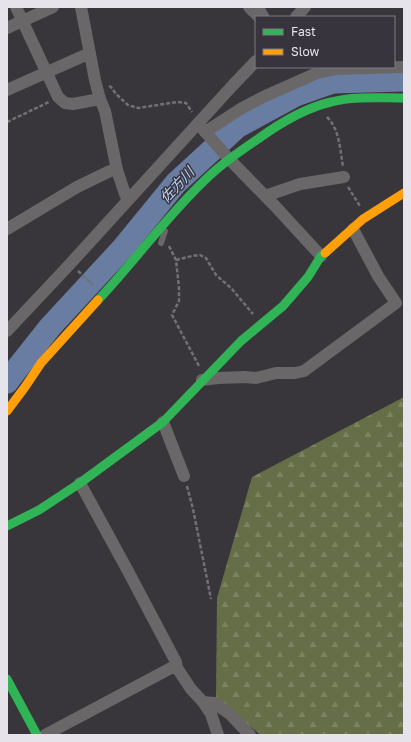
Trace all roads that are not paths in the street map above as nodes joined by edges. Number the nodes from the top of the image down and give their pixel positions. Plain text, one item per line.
1 (16, 7) edge
2 (53, 7) edge
3 (81, 7) edge
4 (249, 7) edge
5 (261, 7) edge
6 (305, 7) edge
7 (258, 16) edge
8 (266, 16) edge
9 (297, 16) edge
10 (23, 21) junction
11 (7, 28) edge
12 (90, 53) junction
13 (255, 62) edge
14 (370, 68) edge
15 (46, 72) junction
16 (7, 90) edge
17 (98, 93) junction
18 (404, 98) edge
19 (202, 128) junction
20 (229, 159) junction
21 (117, 170) junction
22 (344, 177) road end
23 (404, 193) edge
24 (265, 196) junction
25 (128, 200) junction
26 (169, 218) junction
27 (7, 229) edge
28 (353, 229) junction
29 (162, 240) road end
30 (321, 256) junction
31 (7, 331) edge
32 (204, 379) junction
33 (7, 411) edge
34 (163, 422) junction
35 (184, 476) road end
36 (80, 483) junction
37 (7, 526) edge
38 (177, 668) junction
39 (7, 679) edge
40 (203, 702) junction
41 (37, 735) edge
42 (45, 735) edge
43 (218, 735) edge
44 (250, 735) edge

1 - 10 street
2 - 10 street
3 - 12 street
4 - 7 street
5 - 8 lane
6 - 9 street
10 - 11 street
10 - 15 street
12 - 15 street
12 - 17 street
13 - 19 street
14 - 19 street
15 - 16 street
15 - 17 street
17 - 21 street
18 - 20 street
19 - 20 street
19 - 25 street
20 - 24 street
20 - 26 street
21 - 25 street
21 - 27 street
22 - 24 street
23 - 28 street
24 - 30 street
25 - 31 street
26 - 29 lane
26 - 33 street
28 - 30 street
28 - 32 street
30 - 32 street
32 - 34 street
34 - 35 street
34 - 36 street
36 - 37 street
36 - 38 street
38 - 40 street
38 - 42 street
39 - 41 street
40 - 43 street
40 - 44 street

